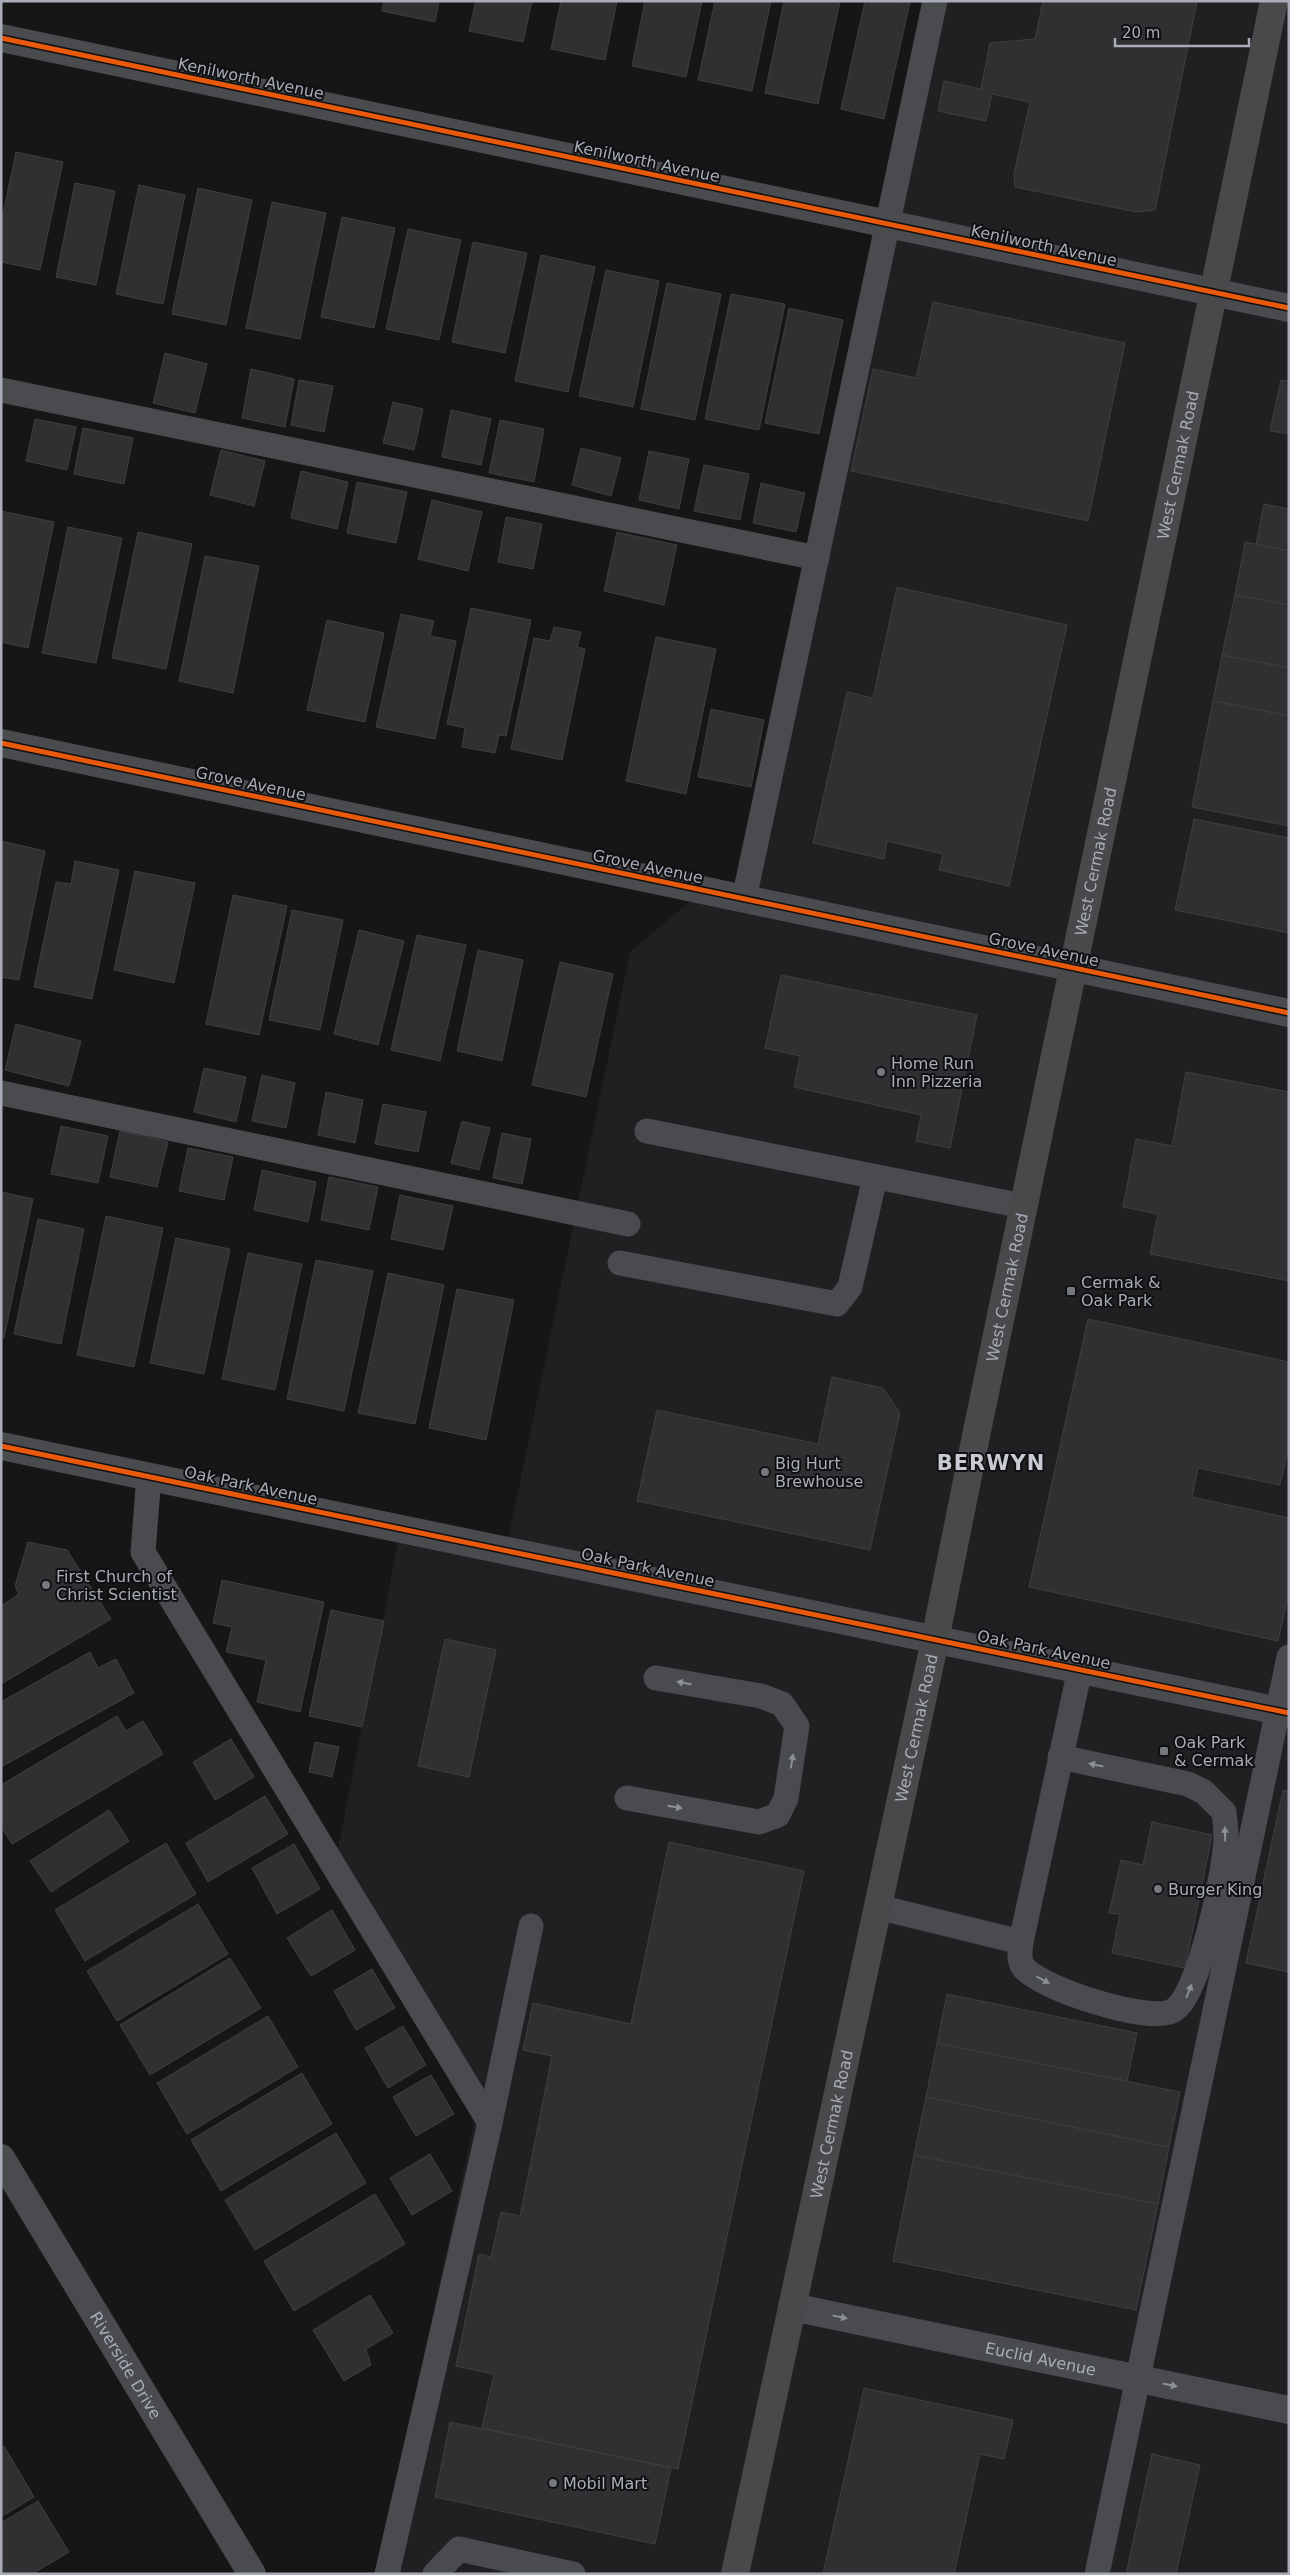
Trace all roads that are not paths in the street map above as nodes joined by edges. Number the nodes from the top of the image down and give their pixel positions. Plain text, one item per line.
1 (935, 1) edge
2 (1274, 1) edge
3 (1, 38) edge
4 (887, 224) junction
5 (1214, 293) junction
6 (1289, 308) edge
7 (1, 390) edge
8 (816, 558) junction
9 (1, 743) edge
10 (732, 896) junction
11 (1073, 968) junction
12 (1289, 1012) edge
13 (1, 1093) edge
14 (648, 1131) dead end
15 (876, 1177) junction
16 (1023, 1206) junction
17 (628, 1224) dead end
18 (620, 1263) dead end
19 (1, 1446) edge
20 (149, 1476) junction
21 (935, 1640) junction
22 (1289, 1657) edge
23 (1080, 1669) junction
24 (656, 1678) dead end
25 (1283, 1712) edge
26 (1060, 1757) junction
27 (627, 1798) dead end
28 (878, 1907) junction
29 (531, 1926) dead end
30 (1021, 1942) junction
31 (490, 2124) junction
32 (1, 2158) edge
33 (792, 2307) junction
34 (1138, 2378) junction
35 (1289, 2410) edge
36 (252, 2574) edge
37 (387, 2574) edge
38 (435, 2574) edge
39 (573, 2574) edge
40 (734, 2574) edge
41 (1097, 2574) edge

1 - 4 lane
2 - 5 main road, West Cermak Road
3 - 4 street, Kenilworth Avenue
4 - 5 street, Kenilworth Avenue
4 - 8 lane
5 - 6 street, Kenilworth Avenue
5 - 11 main road, West Cermak Road
7 - 8 lane
8 - 10 lane
9 - 10 street, Grove Avenue
10 - 11 street, Grove Avenue
11 - 12 street, Grove Avenue
11 - 16 main road, West Cermak Road
13 - 17 lane
14 - 15 lane
15 - 16 lane
15 - 18 lane
16 - 21 main road, West Cermak Road
19 - 20 street, Oak Park Avenue
20 - 21 street, Oak Park Avenue
20 - 31 lane
21 - 23 street, Oak Park Avenue
21 - 28 main road, West Cermak Road
22 - 25 lane
23 - 25 street, Oak Park Avenue
23 - 26 lane
27 -> 24 lane
25 - 34 lane
26 - 30 lane
30 -> 26 lane
28 - 30 lane
28 - 33 main road, West Cermak Road
29 - 31 lane
31 - 37 lane
32 - 36 street, Riverside Drive
33 -> 34 street, Euclid Avenue
33 - 40 main road, West Cermak Road
34 -> 35 street, Euclid Avenue
34 - 41 lane
38 - 39 lane

